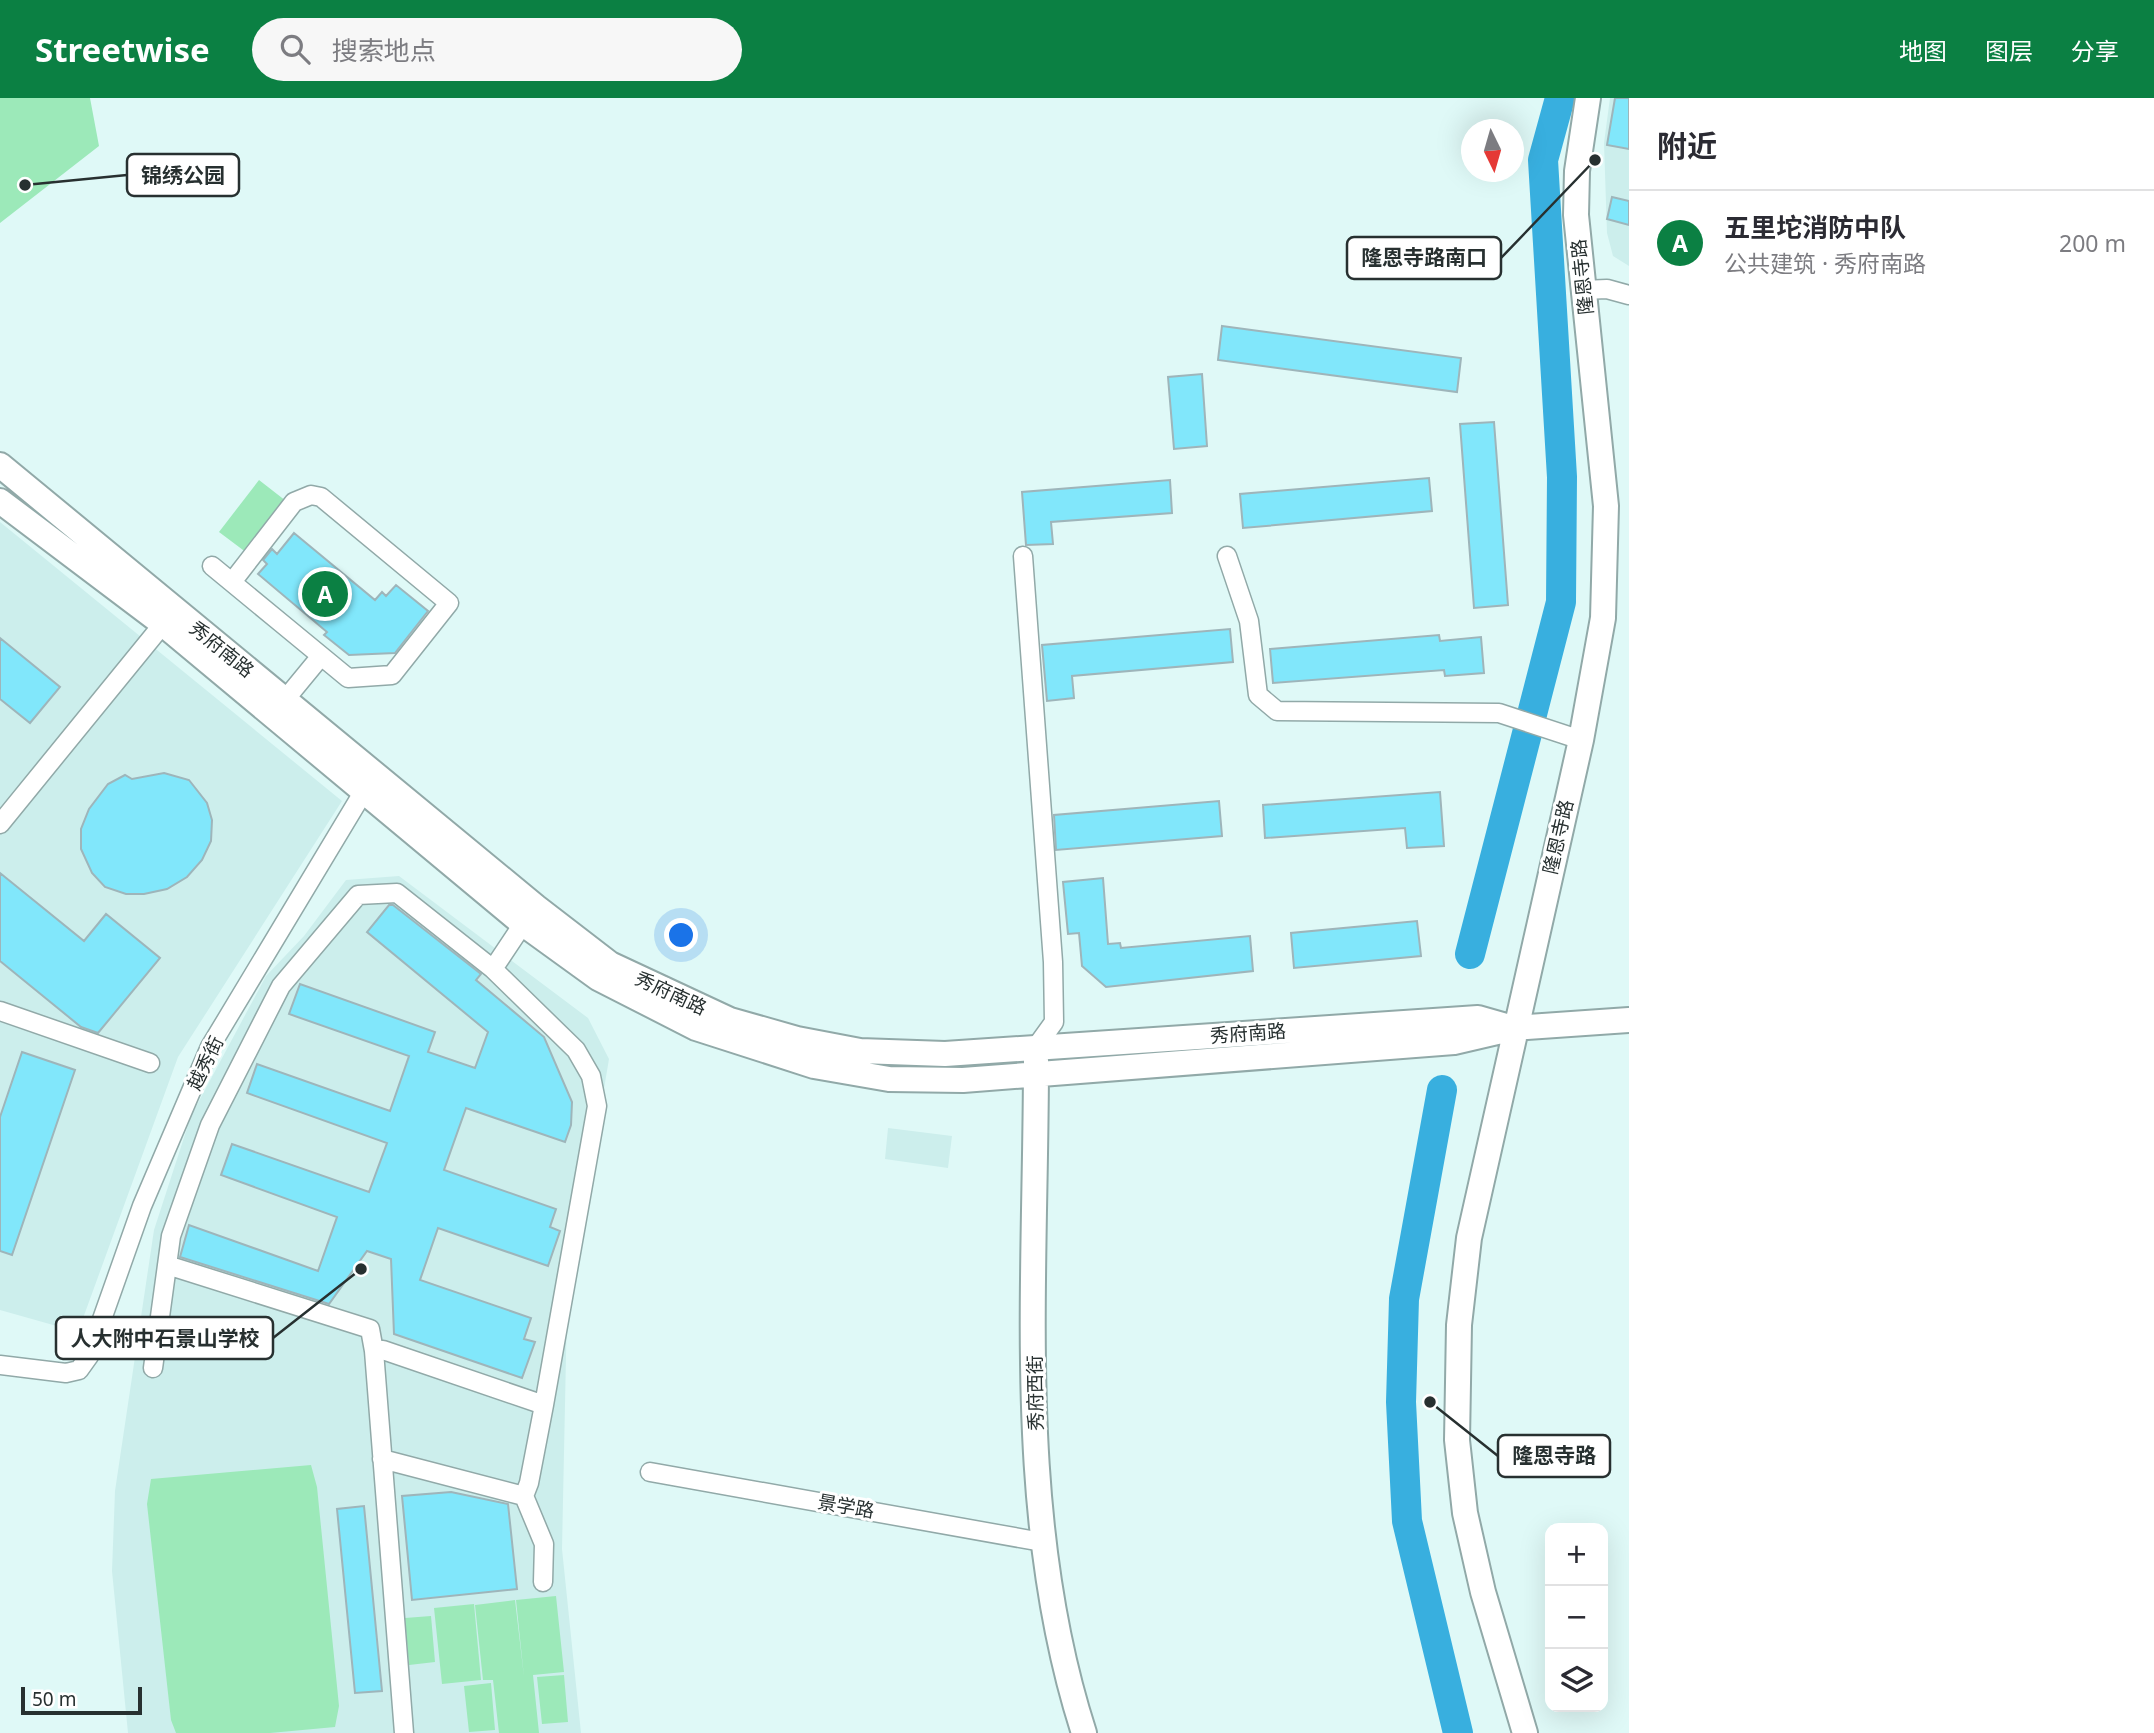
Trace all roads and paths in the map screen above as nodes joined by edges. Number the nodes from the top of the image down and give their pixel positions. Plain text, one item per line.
1 (1588, 98) edge
2 (1583, 290) junction
3 (1629, 295) edge
4 (0, 465) edge
5 (0, 501) edge
6 (1023, 556) dead end
7 (1227, 556) dead end
8 (212, 566) dead end
9 (232, 582) junction
10 (163, 624) junction
11 (321, 656) junction
12 (279, 707) junction
13 (1573, 737) junction
14 (363, 790) junction
15 (0, 824) edge
16 (529, 915) junction
17 (493, 970) junction
18 (0, 1011) edge
19 (1629, 1020) edge
20 (1514, 1028) junction
21 (1036, 1047) junction
22 (150, 1063) dead end
23 (1036, 1075) junction
24 (167, 1265) junction
25 (374, 1351) junction
26 (0, 1365) edge
27 (153, 1367) dead end
28 (544, 1405) junction
29 (382, 1459) junction
30 (650, 1472) dead end
31 (524, 1496) junction
32 (1042, 1542) junction
33 (543, 1582) dead end
34 (404, 1733) edge
35 (1084, 1733) edge
36 (1525, 1733) edge

1 - 2 street, 隆恩寺路
2 - 3 street
2 - 13 street, 隆恩寺路
4 - 12 street, 秀府南路
5 - 10 street, 秀府南路
6 - 21 street
7 - 13 street
8 - 9 street
9 - 11 street
9 - 11 street
10 - 12 street, 秀府南路
10 - 15 street
11 - 12 street
12 - 14 street, 秀府南路
12 - 16 street, 秀府南路
13 - 20 street, 隆恩寺路
14 - 16 street, 秀府南路
14 - 26 street, 越秀街
16 - 17 street
16 - 21 street, 秀府南路
16 - 23 street, 秀府南路
17 - 24 street
17 - 28 street
18 - 22 street
19 - 20 street, 秀府南路
20 - 21 street, 秀府南路
20 - 23 street, 秀府南路
20 - 36 street, 隆恩寺路
21 - 23 street, 秀府西街
23 - 32 street, 秀府西街
24 - 25 street
24 - 27 street
25 - 28 street
25 - 29 street
28 - 31 street
29 - 31 street
29 - 34 street
30 - 32 street, 景学路
31 - 33 street
32 - 35 street, 秀府西街

